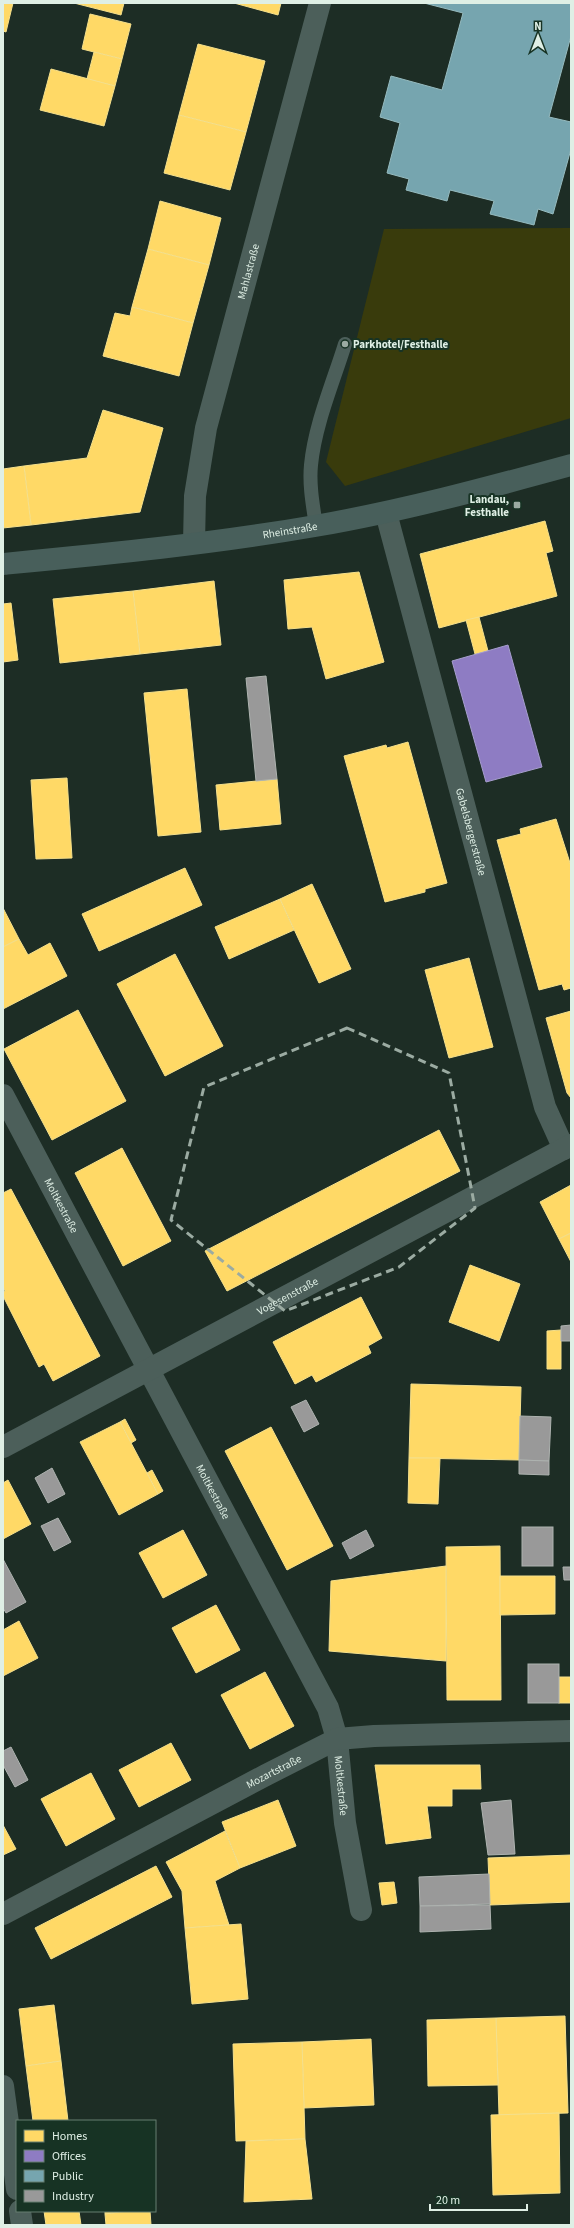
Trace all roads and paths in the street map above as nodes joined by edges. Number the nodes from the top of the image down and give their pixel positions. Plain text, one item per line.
1 (320, 3) edge
2 (346, 344) dead end
3 (571, 465) edge
4 (386, 513) junction
5 (316, 526) junction
6 (194, 543) junction
7 (3, 564) edge
8 (3, 1095) edge
9 (567, 1147) edge
10 (148, 1371) junction
11 (3, 1447) edge
12 (571, 1731) edge
13 (337, 1739) junction
14 (361, 1910) dead end
15 (3, 1914) edge
16 (3, 2086) edge
17 (16, 2182) edge
18 (20, 2212) edge
19 (22, 2225) edge

1 - 6 street, Mahlastraße
2 - 5 lane
3 - 4 main road, Rheinstraße
4 - 5 main road, Rheinstraße
4 - 9 street, Gabelsbergerstraße
5 - 6 main road, Rheinstraße
6 - 7 main road, Rheinstraße
8 - 10 street, Moltkestraße
9 - 10 street, Vogesenstraße
10 - 11 street, Vogesenstraße
10 - 13 street, Moltkestraße
12 - 13 street, Mozartstraße
13 - 14 street, Moltkestraße
13 - 15 street, Mozartstraße
16 - 17 street
18 - 19 street

